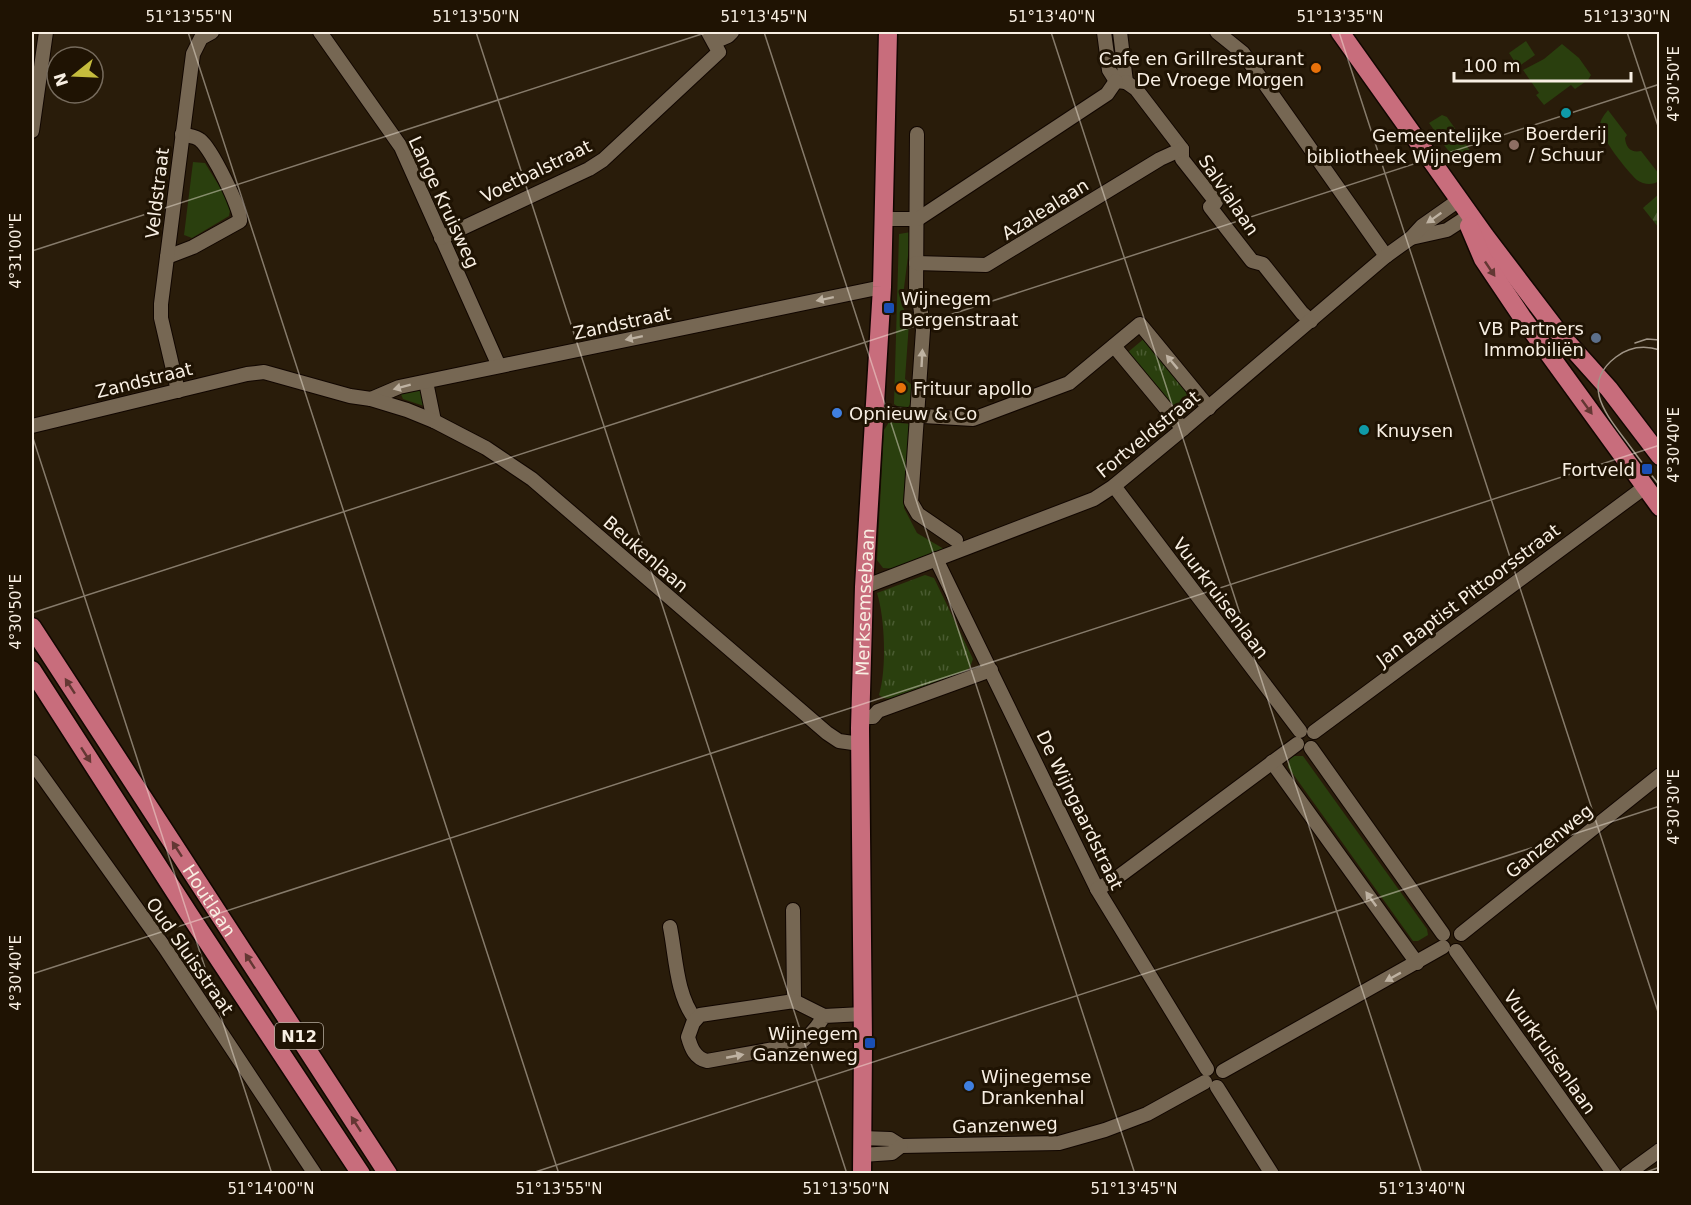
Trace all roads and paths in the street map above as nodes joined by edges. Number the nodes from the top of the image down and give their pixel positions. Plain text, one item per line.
1 (46, 32) edge
2 (212, 32) edge
3 (320, 32) edge
4 (732, 32) edge
5 (888, 32) edge
6 (1104, 32) edge
7 (1120, 32) edge
8 (1217, 32) edge
9 (1340, 32) edge
10 (714, 42) edge
11 (1121, 82) junction
12 (32, 131) edge
13 (182, 134) junction
14 (917, 134) dead end
15 (1182, 149) junction
16 (1459, 200) junction
17 (1470, 215) junction
18 (883, 219) junction
19 (918, 219) junction
20 (441, 238) junction
21 (1411, 238) junction
22 (1386, 256) junction
23 (167, 257) junction
24 (916, 263) junction
25 (882, 287) junction
26 (1538, 304) junction
27 (1522, 317) junction
28 (1311, 321) junction
29 (1114, 346) junction
30 (499, 366) junction
31 (426, 382) junction
32 (178, 391) junction
33 (371, 399) junction
34 (1209, 408) junction
35 (874, 413) junction
36 (918, 416) junction
37 (434, 421) junction
38 (32, 426) edge
39 (1183, 429) junction
40 (1659, 456) edge
41 (1114, 486) junction
42 (1645, 487) junction
43 (1659, 507) edge
44 (956, 540) dead end
45 (936, 559) junction
46 (864, 587) junction
47 (32, 627) edge
48 (32, 670) edge
49 (990, 670) junction
50 (861, 717) junction
51 (1304, 736) junction
52 (860, 744) junction
53 (32, 762) edge
54 (1272, 762) junction
55 (1659, 776) edge
56 (1097, 889) junction
57 (793, 910) dead end
58 (670, 927) dead end
59 (1448, 944) junction
60 (1417, 963) junction
61 (794, 1001) junction
62 (863, 1014) junction
63 (824, 1016) junction
64 (695, 1019) junction
65 (1210, 1079) junction
66 (336, 1136) junction
67 (1659, 1150) edge
68 (862, 1156) edge
69 (315, 1173) edge
70 (349, 1173) edge
71 (361, 1173) edge
72 (388, 1173) edge
73 (1272, 1173) edge
74 (1614, 1173) edge
75 (1628, 1173) edge

1 - 12 street
2 - 13 street, Veldstraat
3 - 20 street, Lange Kruisweg
4 - 10 street, Voetbalstraat
5 - 18 main road, Merksemsebaan
6 - 11 street
7 - 11 street
8 - 22 street
9 - 16 main road
10 - 20 street, Voetbalstraat
11 - 15 street, Salvialaan
11 - 19 street
13 - 23 street, Veldstraat
13 - 23 street, Veldstraat
14 - 19 street
15 - 24 street, Azalealaan
15 - 28 street, Salvialaan
16 - 17 main road
16 -> 21 street, Fortveldstraat
17 - 21 street, Fortveldstraat
17 - 26 main road
17 -> 27 main road
18 - 19 street
18 - 25 main road, Merksemsebaan
19 - 24 street
20 - 30 street, Lange Kruisweg
21 - 22 street, Fortveldstraat
22 - 28 street, Fortveldstraat
23 - 32 street, Veldstraat
36 -> 24 street
25 -> 30 street, Zandstraat
25 - 35 main road, Merksemsebaan
26 - 27 main road
26 - 40 main road
27 -> 42 main road
28 - 34 street, Fortveldstraat
34 -> 29 street
29 - 36 street
29 - 39 street
30 - 31 street, Zandstraat
31 -> 33 street, Zandstraat
31 - 37 street
32 - 33 street, Zandstraat
32 - 38 street, Zandstraat
33 - 37 street, Zandstraat
34 - 39 street, Fortveldstraat
35 - 36 street
35 - 46 main road, Merksemsebaan
36 - 44 street
37 - 52 street, Beukenlaan
39 - 41 street, Fortveldstraat
41 - 45 street, Fortveldstraat
41 - 51 street, Vuurkruisenlaan
42 - 43 main road
42 - 51 street, Jan Baptist Pittoorsstraat
45 - 46 street, Fortveldstraat
45 - 49 street, De Wijngaardstraat
46 - 50 main road, Merksemsebaan
72 -> 47 main road, Houtlaan / N12
48 -> 66 main road, Houtlaan / N12
49 - 50 street
49 - 56 street, De Wijngaardstraat
50 - 52 main road, Merksemsebaan
51 - 54 street, Jan Baptist Pittoorsstraat
51 - 59 street, Vuurkruisenlaan
52 - 62 main road, Merksemsebaan
53 - 69 street, Oud Sluisstraat
54 - 56 street, Jan Baptist Pittoorsstraat
60 -> 54 street
55 - 59 street, Ganzenweg
56 - 65 street, De Wijngaardstraat
57 - 61 street
58 - 64 street
59 - 60 street
59 - 74 street, Vuurkruisenlaan
60 -> 65 street
61 - 63 street
61 - 64 street
62 - 63 street
62 - 68 main road, Merksemsebaan
64 -> 63 street
65 - 68 street, Ganzenweg
65 - 73 street, De Wijngaardstraat
66 - 70 main road
66 - 71 main road, Houtlaan / N12
67 - 75 street

